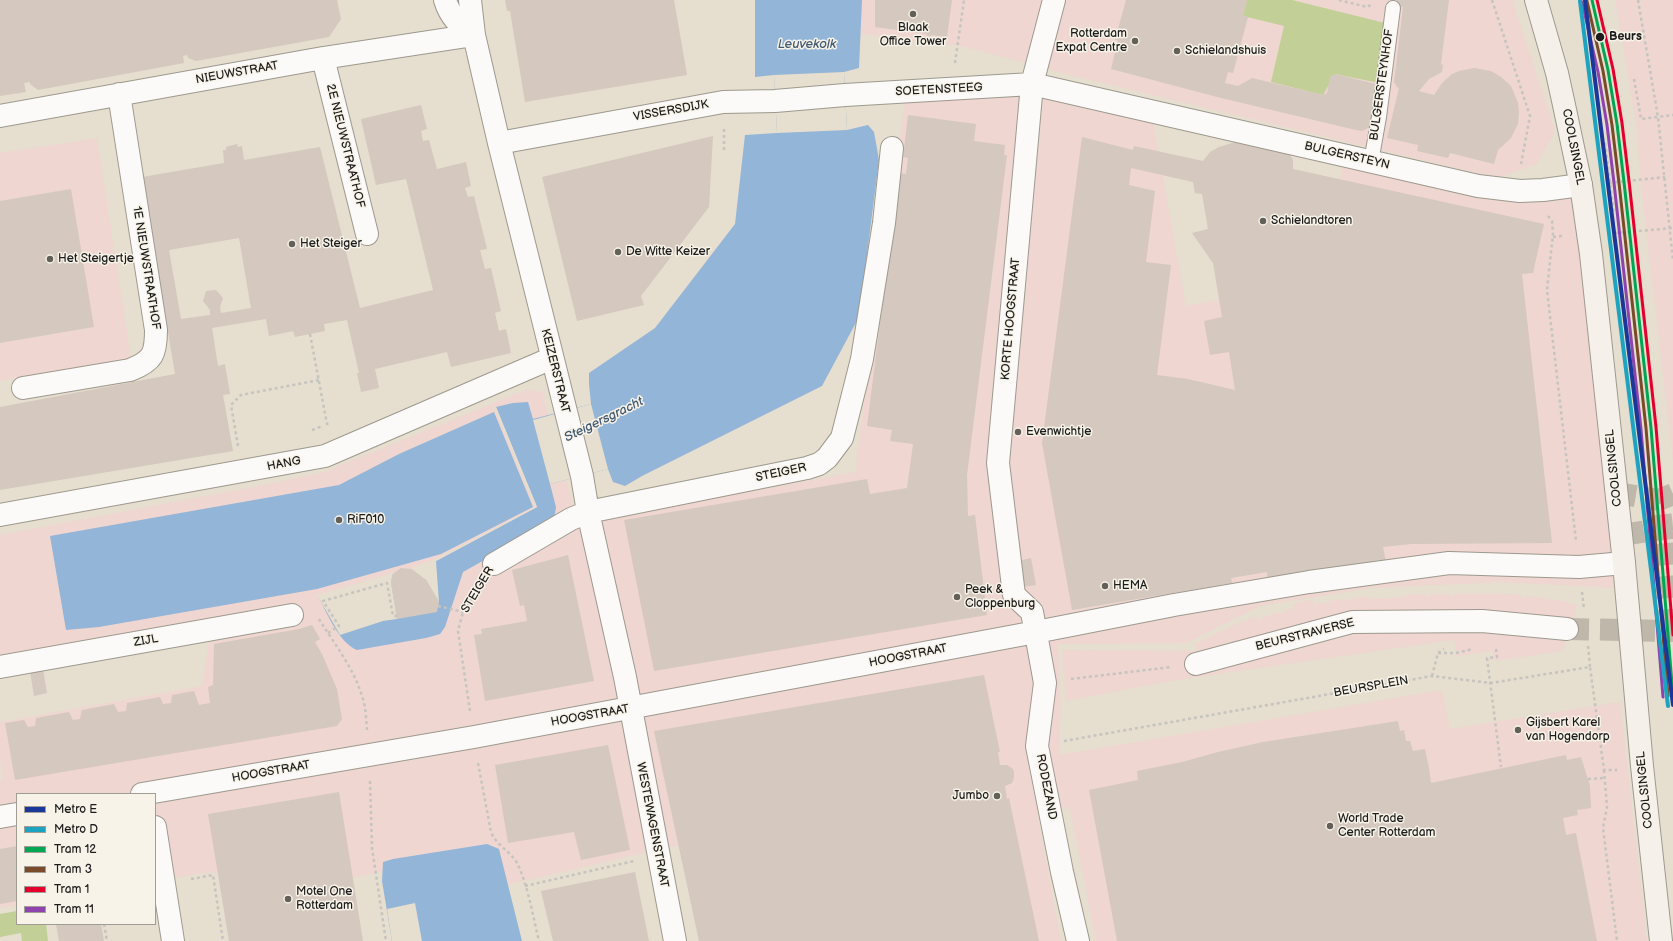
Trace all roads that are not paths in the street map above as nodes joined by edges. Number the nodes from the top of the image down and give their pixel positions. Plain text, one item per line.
1 (446, 0) edge
2 (470, 0) edge
3 (1054, 0) edge
4 (1536, 0) edge
5 (1393, 8) dead end
6 (474, 35) junction
7 (322, 58) junction
8 (1032, 84) junction
9 (118, 94) junction
10 (845, 95) joint
11 (0, 116) edge
12 (499, 143) junction
13 (892, 148) dead end
14 (1371, 162) junction
15 (1581, 185) junction
16 (367, 234) dead end
17 (552, 358) junction
18 (23, 388) dead end
19 (588, 512) junction
20 (0, 515) edge
21 (494, 564) road end
22 (1624, 564) junction
23 (292, 615) road end
24 (1568, 629) tunnel mouth
25 (1036, 632) junction
26 (1196, 664) road end
27 (0, 667) edge
28 (630, 708) junction
29 (153, 793) edge
30 (16, 814) edge
31 (0, 817) edge
32 (156, 833) edge
33 (173, 941) edge
34 (674, 941) edge
35 (1078, 941) edge
36 (1661, 941) edge

1 - 6 street
2 - 6 street, KEIZERSTRAAT
3 - 8 street, KORTE HOOGSTRAAT
4 - 15 street, COOLSINGEL
5 - 14 lane, BULGERSTEYNHOF
6 - 7 street, NIEUWSTRAAT
6 - 12 street, KEIZERSTRAAT
7 - 9 street, NIEUWSTRAAT
7 - 16 street, 2E NIEUWSTRAATHOF
8 - 10 street, SOETENSTEEG
8 - 14 street, BULGERSTEYN
8 - 25 street, KORTE HOOGSTRAAT
9 - 11 street, NIEUWSTRAAT
9 - 18 street, 1E NIEUWSTRAATHOF
10 - 12 street, VISSERSDIJK
12 - 17 street, KEIZERSTRAAT
13 - 19 street, STEIGER
14 - 15 street, BULGERSTEYN
15 - 22 street, COOLSINGEL
17 - 19 street, KEIZERSTRAAT
17 - 20 street, HANG
19 - 21 street, STEIGER
19 - 28 street, KEIZERSTRAAT
22 - 25 street
22 - 36 street, COOLSINGEL
23 - 27 street, ZIJL
24 - 26 street, BEURSTRAVERSE
25 - 28 street, HOOGSTRAAT
25 - 35 street, RODEZAND
28 - 29 street, HOOGSTRAAT
28 - 34 street, WESTEWAGENSTRAAT
30 - 31 street
32 - 33 street

